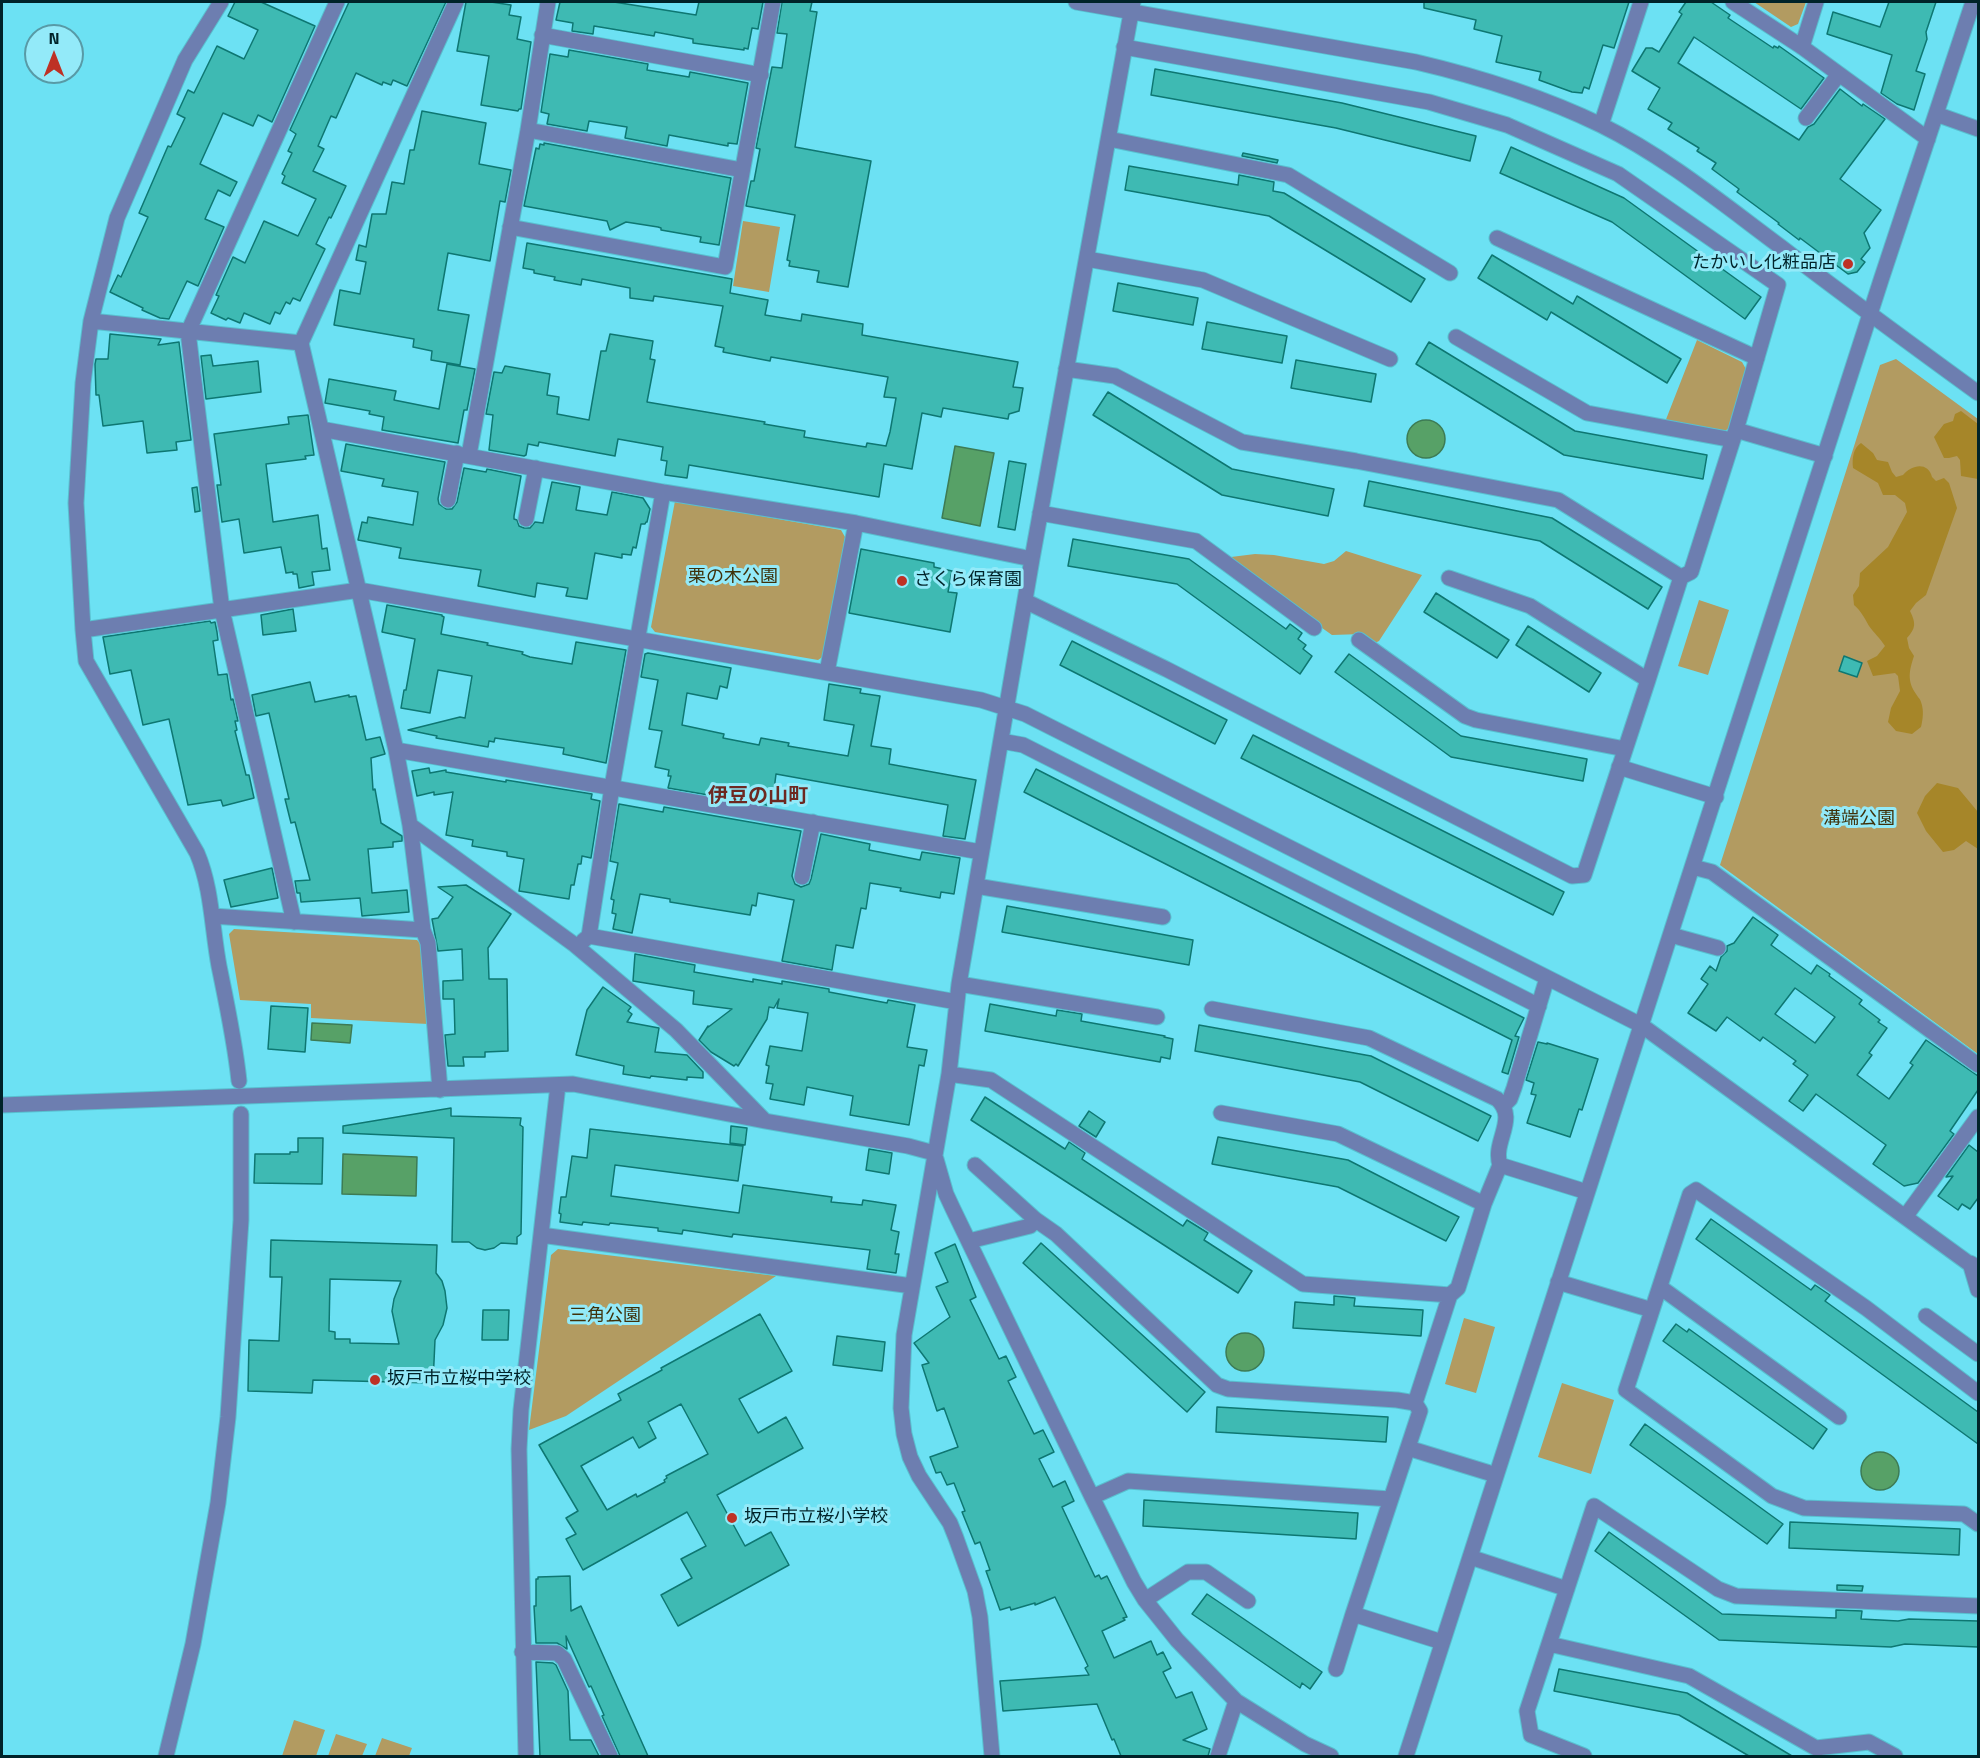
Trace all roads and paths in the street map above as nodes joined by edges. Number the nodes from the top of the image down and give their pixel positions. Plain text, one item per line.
1 (220, 2) edge
2 (337, 2) edge
3 (456, 2) edge
4 (548, 2) edge
5 (773, 2) edge
6 (1077, 2) edge
7 (1641, 2) edge
8 (1733, 2) edge
9 (1816, 2) edge
10 (1973, 2) edge
11 (1132, 6) edge
12 (542, 35) junction
13 (1124, 47) junction
14 (1802, 47) junction
15 (1839, 74) junction
16 (761, 75) junction
17 (1936, 114) junction
18 (1806, 118) dead end
19 (1601, 125) junction
20 (1978, 129) edge
21 (528, 130) junction
22 (1109, 139) junction
23 (1928, 139) junction
24 (742, 170) junction
25 (510, 227) junction
26 (1497, 238) dead end
27 (1087, 259) junction
28 (1450, 273) dead end
29 (1870, 315) junction
30 (91, 321) junction
31 (188, 332) junction
32 (1456, 337) dead end
33 (301, 343) junction
34 (1757, 358) junction
35 (1390, 359) dead end
36 (1066, 369) junction
37 (1978, 393) edge
38 (321, 429) junction
39 (1735, 435) junction
40 (463, 454) junction
41 (1826, 456) junction
42 (536, 468) junction
43 (663, 492) junction
44 (448, 500) dead end
45 (1040, 513) junction
46 (526, 519) dead end
47 (856, 523) junction
48 (1032, 559) junction
49 (1449, 578) dead end
50 (1681, 578) junction
51 (359, 590) junction
52 (1025, 601) junction
53 (222, 610) junction
54 (1314, 628) dead end
55 (83, 630) junction
56 (638, 640) junction
57 (1359, 640) dead end
58 (827, 672) junction
59 (1648, 680) junction
60 (1007, 708) junction
61 (1001, 741) junction
62 (1625, 748) junction
63 (396, 750) junction
64 (1619, 767) junction
65 (612, 787) junction
66 (1716, 797) junction
67 (813, 822) junction
68 (410, 825) junction
69 (981, 852) junction
70 (1693, 867) junction
71 (802, 877) dead end
72 (976, 886) junction
73 (212, 916) junction
74 (1163, 917) dead end
75 (294, 922) junction
76 (423, 930) junction
77 (1671, 935) junction
78 (589, 936) junction
79 (575, 945) junction
80 (1718, 948) dead end
81 (1547, 978) junction
82 (959, 984) junction
83 (957, 1002) junction
84 (1539, 1006) junction
85 (1212, 1009) dead end
86 (1157, 1017) dead end
87 (1641, 1025) junction
88 (1978, 1065) edge
89 (949, 1074) junction
90 (239, 1081) dead end
91 (558, 1085) junction
92 (440, 1090) junction
93 (2, 1105) edge
94 (1504, 1105) junction
95 (1221, 1113) dead end
96 (241, 1114) dead end
97 (1978, 1117) edge
98 (765, 1122) junction
99 (934, 1153) junction
100 (975, 1165) dead end
101 (1500, 1165) junction
102 (1587, 1192) junction
103 (1484, 1204) junction
104 (1905, 1216) junction
105 (1036, 1220) junction
106 (541, 1235) junction
107 (969, 1241) junction
108 (1976, 1266) edge
109 (1558, 1282) junction
110 (912, 1286) junction
111 (1660, 1287) junction
112 (1978, 1290) edge
113 (1450, 1294) junction
114 (1652, 1310) junction
115 (1926, 1316) dead end
116 (1978, 1354) edge
117 (1978, 1393) edge
118 (1415, 1403) junction
119 (1839, 1418) dead end
120 (1408, 1448) junction
121 (1496, 1475) junction
122 (1092, 1497) junction
123 (1390, 1499) junction
124 (1978, 1524) edge
125 (1470, 1557) junction
126 (1566, 1589) junction
127 (1145, 1600) junction
128 (1248, 1601) dead end
129 (1978, 1606) edge
130 (1353, 1614) junction
131 (1442, 1642) junction
132 (1549, 1644) junction
133 (522, 1652) junction
134 (1336, 1670) dead end
135 (1236, 1701) junction
136 (166, 1756) edge
137 (526, 1756) edge
138 (610, 1756) edge
139 (992, 1756) edge
140 (1218, 1756) edge
141 (1331, 1756) edge
142 (1406, 1756) edge
143 (1584, 1756) edge
144 (1895, 1756) edge

1 - 30 street
2 - 31 street
3 - 33 street
4 - 12 street
5 - 16 street
6 - 11 street
7 - 19 street
8 - 14 street
9 - 14 street
10 - 17 street
11 - 13 street
11 - 19 street
12 - 16 street
12 - 21 street
13 - 22 street
13 - 34 street
14 - 15 street
15 - 18 street
15 - 23 street
16 - 24 street
17 - 20 street
17 - 23 street
19 - 29 street
21 - 24 street
21 - 25 street
22 - 27 street
22 - 28 street
23 - 29 street
24 - 25 street
25 - 40 street
26 - 34 street
27 - 35 street
27 - 36 street
29 - 37 street
29 - 41 street
30 - 31 street
30 - 55 street
31 - 33 street
31 - 53 street
32 - 39 street
33 - 38 street
34 - 39 street
36 - 45 street
36 - 50 street
38 - 40 street
38 - 51 street
39 - 41 street
39 - 50 street
40 - 42 street
40 - 44 street
41 - 66 street
42 - 43 street
42 - 46 street
43 - 47 street
43 - 56 street
45 - 48 street
45 - 54 street
47 - 48 street
47 - 58 street
48 - 52 street
49 - 59 street
50 - 59 street
51 - 53 street
51 - 56 street
51 - 63 street
52 - 60 street
52 - 64 street
53 - 55 street
53 - 75 street
55 - 73 street
56 - 58 street
56 - 65 street
57 - 62 street
58 - 60 street
59 - 62 street
60 - 61 street
60 - 81 street
61 - 69 street
61 - 84 street
62 - 64 street
63 - 65 street
63 - 68 street
64 - 66 street
65 - 67 street
65 - 78 street
66 - 70 street
67 - 69 street
67 - 71 street
68 - 76 street
68 - 79 street
69 - 72 street
70 - 77 street
70 - 88 street
72 - 74 street
72 - 82 street
73 - 75 street
73 - 90 street
75 - 76 street
76 - 92 street
77 - 80 street
77 - 87 street
78 - 79 street
78 - 83 street
79 - 98 street
81 - 84 street
81 - 87 street
82 - 83 street
82 - 86 street
83 - 89 street
84 - 94 street
85 - 94 street
87 - 102 street
87 - 104 street
89 - 99 street
89 - 113 street
91 - 92 street
91 - 98 street
91 - 106 street
92 - 93 street
94 - 101 street
95 - 103 street
96 - 136 street
97 - 104 street
98 - 99 street
99 - 107 street
99 - 110 street
100 - 105 street
101 - 102 street
101 - 103 street
102 - 109 street
103 - 113 street
104 - 108 street
105 - 107 street
105 - 118 street
106 - 110 street
106 - 133 street
107 - 122 street
108 - 112 street
109 - 114 street
109 - 121 street
110 - 139 street
111 - 114 street
111 - 117 street
111 - 119 street
113 - 118 street
114 - 124 street
115 - 116 street
118 - 120 street
120 - 121 street
120 - 123 street
121 - 125 street
122 - 123 street
122 - 127 street
123 - 130 street
125 - 126 street
125 - 131 street
126 - 129 street
126 - 132 street
127 - 128 street
127 - 135 street
130 - 131 street
130 - 134 street
131 - 142 street
132 - 143 street
132 - 144 street
133 - 137 street
133 - 138 street
135 - 140 street
135 - 141 street

